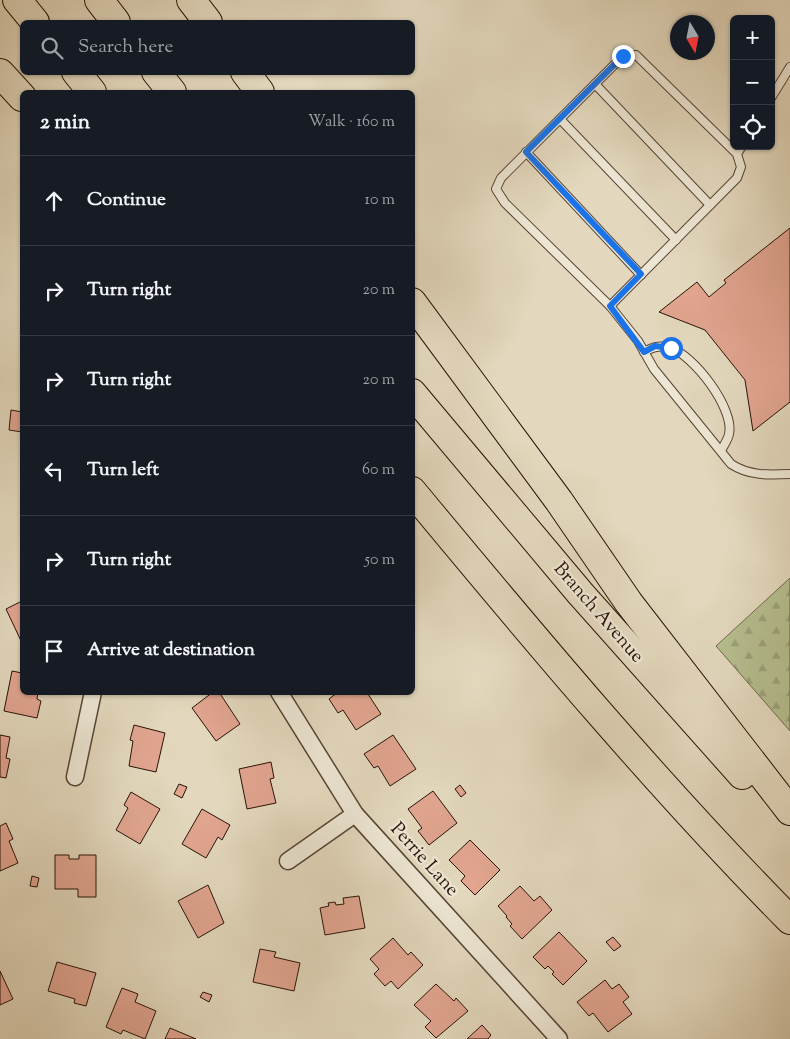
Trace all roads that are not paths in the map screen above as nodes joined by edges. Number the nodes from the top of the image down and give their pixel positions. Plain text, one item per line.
1 (17, 0) edge
2 (98, 0) edge
3 (191, 0) edge
4 (33, 20) edge
5 (114, 20) edge
6 (206, 20) edge
7 (790, 67) edge
8 (0, 73) edge
9 (78, 75) edge
10 (158, 75) edge
11 (247, 75) edge
12 (595, 84) junction
13 (90, 90) edge
14 (170, 90) edge
15 (258, 90) edge
16 (775, 91) edge
17 (20, 95) edge
18 (560, 119) junction
19 (740, 150) edge
20 (526, 152) junction
21 (737, 154) junction
22 (710, 205) junction
23 (676, 240) junction
24 (641, 274) junction
25 (415, 306) edge
26 (610, 306) junction
27 (644, 352) junction
28 (415, 397) edge
29 (721, 451) junction
30 (790, 474) edge
31 (415, 495) edge
32 (415, 505) edge
33 (458, 546) junction
34 (92, 695) edge
35 (281, 695) edge
36 (75, 777) dead end
37 (790, 811) edge
38 (354, 814) junction
39 (790, 828) edge
40 (288, 861) dead end
41 (790, 920) edge
42 (559, 1039) edge

1 - 4 highway
2 - 5 highway
3 - 6 highway
7 - 16 lane
8 - 17 highway
9 - 13 highway
10 - 14 highway
11 - 15 highway
12 - 18 lane
12 - 21 lane
12 - 22 lane
18 - 20 lane
18 - 23 lane
19 - 21 lane
20 - 24 lane
20 - 26 lane
21 - 22 lane
22 - 23 lane
23 - 24 lane
24 - 26 lane
25 - 37 highway
26 - 27 lane
27 - 29 lane
27 - 29 lane
28 - 39 highway, Branch Avenue
29 - 30 lane
31 - 33 highway
32 - 33 highway
33 - 41 highway
34 - 36 street
35 - 38 street, Perrie Lane
38 - 40 street
38 - 42 street, Perrie Lane

